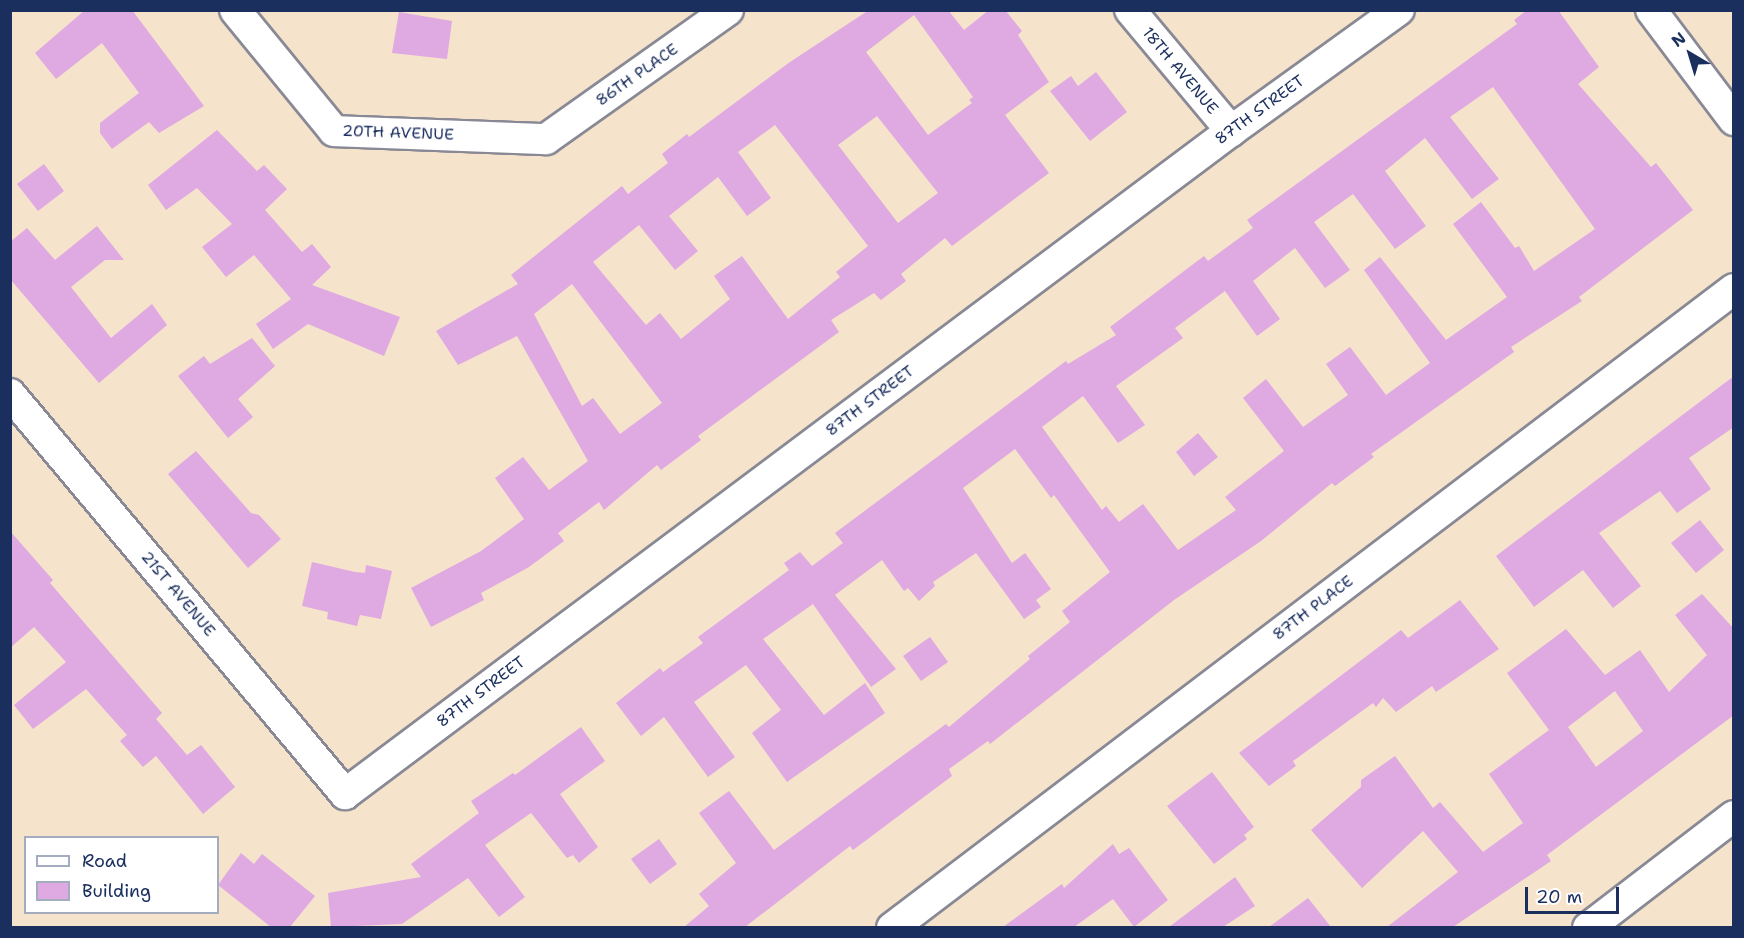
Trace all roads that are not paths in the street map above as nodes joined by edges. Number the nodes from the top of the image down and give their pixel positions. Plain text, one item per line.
1 (235, 10) edge
2 (728, 10) edge
3 (1130, 10) edge
4 (1399, 10) edge
5 (1651, 10) edge
6 (1734, 120) edge
7 (1230, 131) junction
8 (546, 139) joint
9 (1734, 289) edge
10 (10, 394) edge
11 (345, 794) joint
12 (1734, 816) edge
13 (892, 927) edge
14 (1588, 927) edge

1 - 8 street, 20TH AVENUE
2 - 8 street, 86TH PLACE
3 - 7 street, 18TH AVENUE
4 - 7 street, 87TH STREET
5 - 6 street
7 - 11 street, 87TH STREET
9 - 13 street, 87TH PLACE
10 - 11 street, 21ST AVENUE
12 - 14 street

